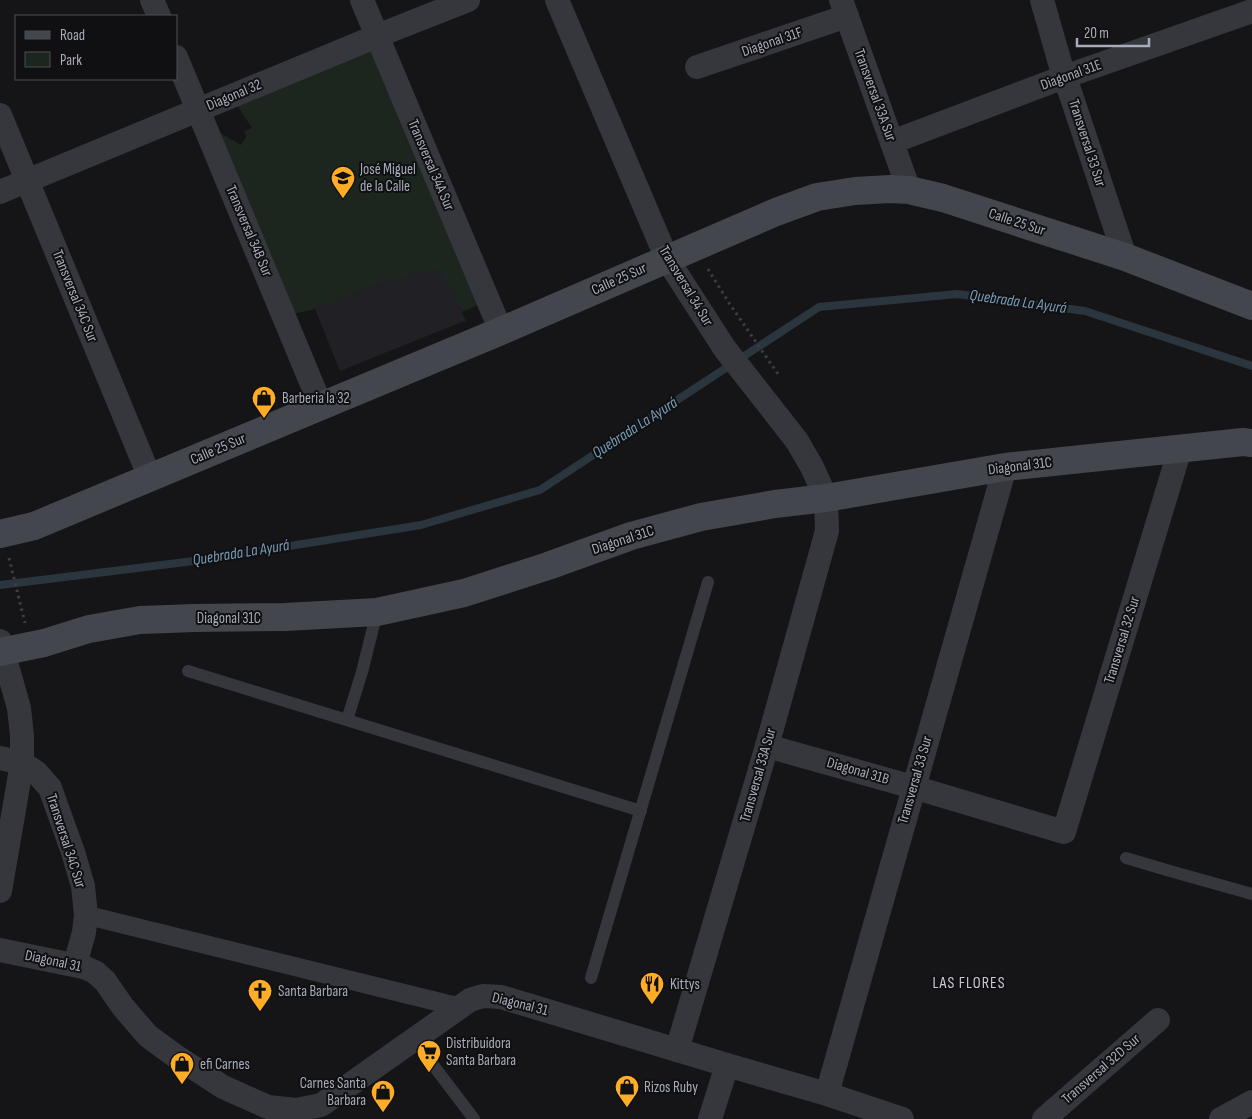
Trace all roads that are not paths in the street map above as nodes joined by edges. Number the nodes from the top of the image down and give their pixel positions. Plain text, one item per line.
1 (152, 0) edge
2 (362, 0) edge
3 (468, 0) edge
4 (557, 0) edge
5 (1042, 0) edge
6 (844, 8) edge
7 (1252, 11) edge
8 (159, 15) edge
9 (1252, 28) edge
10 (377, 36) junction
11 (178, 62) edge
12 (697, 67) dead end
13 (1067, 85) junction
14 (198, 110) junction
15 (0, 115) edge
16 (895, 150) junction
17 (28, 180) junction
18 (909, 190) junction
19 (0, 192) edge
20 (1125, 257) junction
21 (667, 260) junction
22 (1252, 306) edge
23 (501, 331) junction
24 (321, 406) junction
25 (1252, 442) edge
26 (1180, 449) junction
27 (1004, 467) junction
28 (150, 478) junction
29 (826, 498) junction
30 (4, 546) edge
31 (708, 582) dead end
32 (377, 612) junction
33 (1, 649) edge
34 (188, 671) dead end
35 (347, 720) junction
36 (767, 746) junction
37 (11, 761) edge
38 (913, 787) junction
39 (641, 811) junction
40 (1064, 832) joint
41 (1126, 858) dead end
42 (0, 891) edge
43 (1252, 894) edge
44 (86, 915) junction
45 (0, 950) edge
46 (75, 965) junction
47 (591, 978) dead end
48 (459, 1007) junction
49 (1158, 1020) dead end
50 (414, 1040) junction
51 (677, 1050) junction
52 (727, 1065) junction
53 (827, 1094) junction
54 (1252, 1102) edge
55 (294, 1115) edge
56 (474, 1119) edge
57 (710, 1119) edge
58 (902, 1119) edge
59 (1044, 1119) edge
60 (1220, 1119) edge

1 - 8 street
2 - 10 street, Transversal 34A Sur
3 - 10 street, Diagonal 32
4 - 21 street, Transversal 34 Sur
5 - 13 street, Transversal 33 Sur
6 - 12 street, Diagonal 31F
6 - 16 street, Transversal 33A Sur
7 - 13 street, Diagonal 31E
9 - 13 street, Diagonal 31E
10 - 14 street, Diagonal 32
10 - 23 street, Transversal 34A Sur
11 - 14 street, Transversal 34B Sur
13 - 16 street, Diagonal 31E
13 - 20 street, Transversal 33 Sur
14 - 17 street, Diagonal 32
14 - 24 street, Transversal 34B Sur
15 - 17 street, Transversal 34C Sur
16 - 18 street, Transversal 33A Sur
17 - 19 street, Diagonal 32
17 - 28 street, Transversal 34C Sur
18 - 20 main road, Calle 25 Sur
18 - 21 main road, Calle 25 Sur
20 - 22 main road, Calle 25 Sur
21 - 23 main road, Calle 25 Sur
21 - 29 street, Transversal 34 Sur
23 - 24 main road, Calle 25 Sur
24 - 28 main road, Calle 25 Sur
25 - 26 main road, Diagonal 31C
26 - 27 main road, Diagonal 31C
26 - 40 street, Transversal 32 Sur
27 - 29 main road, Diagonal 31C
27 - 38 street, Transversal 33 Sur
28 - 30 main road, Calle 25 Sur
29 - 32 main road, Diagonal 31C
29 - 36 street, Transversal 33A Sur
31 - 39 lane
32 - 33 main road, Diagonal 31C
32 - 35 lane
33 - 37 street
34 - 35 lane
35 - 39 lane
36 - 38 street, Diagonal 31B
36 - 51 street, Transversal 33A Sur
37 - 42 street
37 - 44 street, Transversal 34C Sur
38 - 40 street, Diagonal 31B
38 - 53 street, Transversal 33 Sur
39 - 47 lane
41 - 43 lane
44 - 46 street, Transversal 34C Sur
44 - 48 street
45 - 46 street, Diagonal 31
46 - 55 street, Diagonal 31
48 - 50 street, Diagonal 31
48 - 51 street, Diagonal 31
49 - 59 street, Transversal 32D Sur
50 - 55 street, Diagonal 31
50 - 56 lane
51 - 52 street, Diagonal 31
52 - 53 street, Diagonal 31
52 - 57 street
53 - 58 street, Diagonal 31
54 - 60 street

